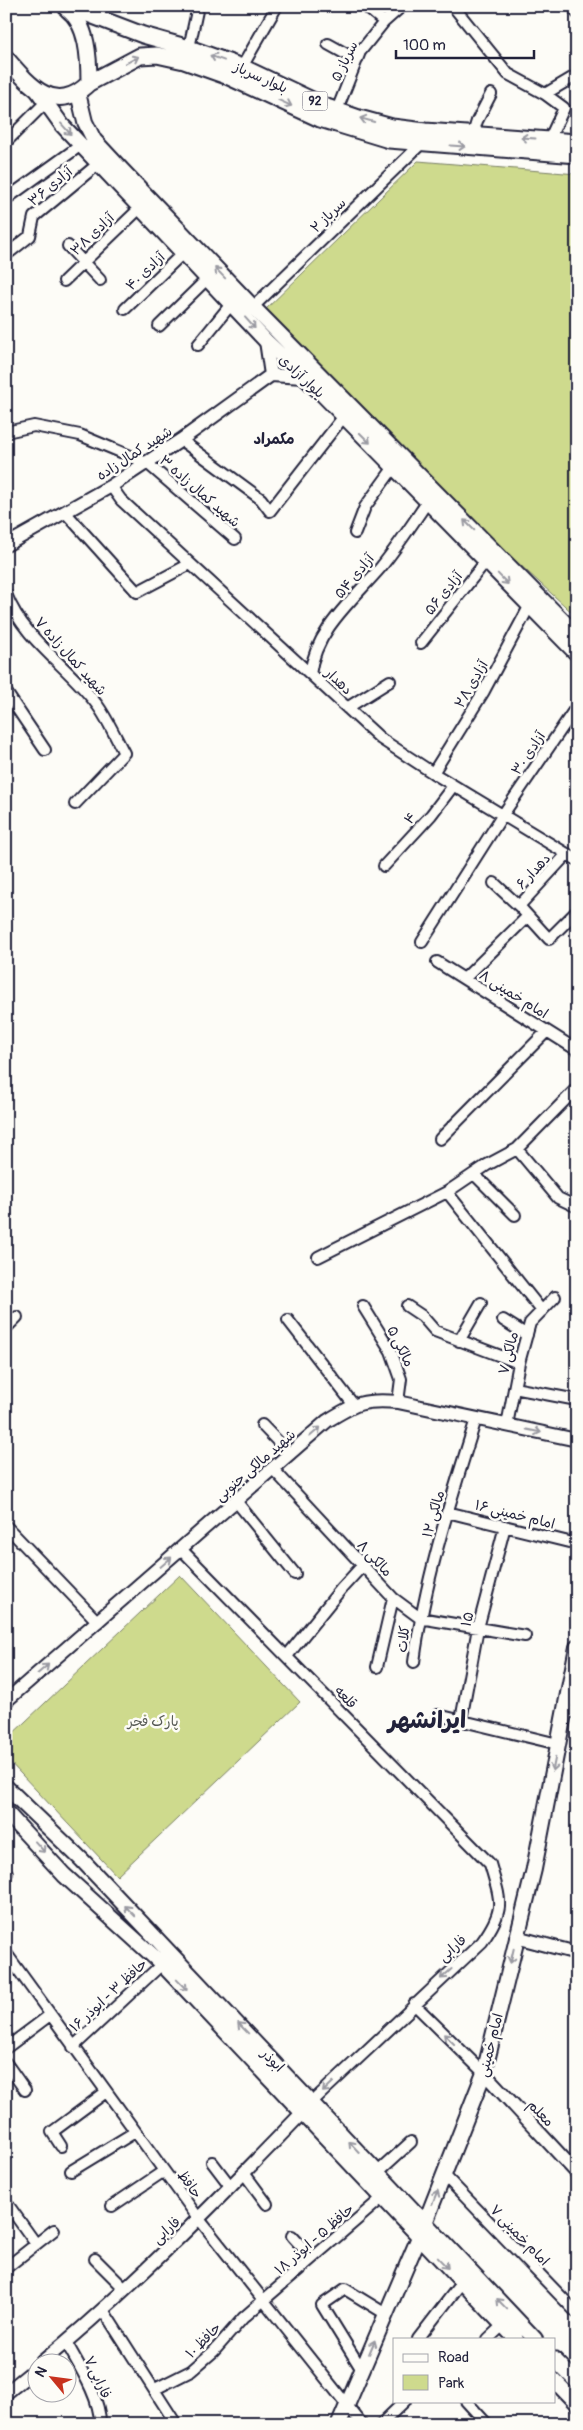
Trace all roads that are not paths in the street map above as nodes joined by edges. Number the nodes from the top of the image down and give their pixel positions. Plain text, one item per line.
1 (66, 6) edge
2 (198, 6) edge
3 (277, 6) edge
4 (365, 6) edge
5 (402, 6) edge
6 (453, 6) edge
7 (572, 6) edge
8 (94, 12) edge
9 (577, 13) edge
10 (384, 22) junction
11 (328, 44) dead end
12 (190, 48) junction
13 (6, 58) edge
14 (357, 60) junction
15 (242, 67) junction
16 (6, 75) edge
17 (577, 75) edge
18 (23, 78) junction
19 (84, 88) junction
20 (37, 90) junction
21 (491, 94) dead end
22 (545, 94) junction
23 (46, 102) junction
24 (337, 110) junction
25 (473, 134) junction
26 (549, 140) junction
27 (6, 142) edge
28 (577, 142) edge
29 (422, 143) junction
30 (81, 145) junction
31 (577, 155) edge
32 (98, 164) junction
33 (6, 198) edge
34 (140, 208) junction
35 (68, 246) dead end
36 (183, 253) junction
37 (6, 255) edge
38 (83, 262) junction
39 (208, 278) junction
40 (100, 280) dead end
41 (64, 281) dead end
42 (232, 303) junction
43 (253, 307) junction
44 (125, 309) dead end
45 (159, 326) dead end
46 (266, 341) junction
47 (198, 344) dead end
48 (271, 376) junction
49 (303, 377) junction
50 (344, 416) junction
51 (6, 432) edge
52 (181, 440) junction
53 (147, 463) junction
54 (394, 467) junction
55 (111, 486) junction
56 (428, 501) junction
57 (65, 512) junction
58 (355, 533) dead end
59 (235, 540) dead end
60 (6, 545) edge
61 (486, 561) junction
62 (190, 564) junction
63 (6, 594) edge
64 (530, 606) junction
65 (577, 635) edge
66 (420, 643) dead end
67 (577, 654) edge
68 (310, 674) junction
69 (390, 681) dead end
70 (6, 692) edge
71 (577, 706) edge
72 (347, 708) junction
73 (45, 750) dead end
74 (433, 773) junction
75 (454, 786) junction
76 (75, 804) dead end
77 (502, 816) junction
78 (567, 854) junction
79 (577, 860) edge
80 (384, 866) dead end
81 (494, 883) dead end
82 (519, 906) junction
83 (577, 911) edge
84 (528, 916) junction
85 (422, 942) dead end
86 (437, 962) dead end
87 (464, 979) junction
88 (547, 1031) junction
89 (577, 1050) edge
90 (577, 1088) edge
91 (440, 1138) dead end
92 (517, 1149) junction
93 (474, 1174) junction
94 (447, 1192) junction
95 (577, 1207) edge
96 (514, 1215) dead end
97 (318, 1257) dead end
98 (555, 1297) dead end
99 (481, 1303) dead end
100 (363, 1306) dead end
101 (407, 1306) dead end
102 (542, 1311) junction
103 (16, 1317) dead end
104 (288, 1320) dead end
105 (503, 1320) dead end
106 (6, 1328) edge
107 (527, 1335) junction
108 (459, 1341) junction
109 (519, 1363) junction
110 (514, 1388) junction
111 (577, 1400) edge
112 (398, 1402) junction
113 (353, 1404) junction
114 (476, 1419) junction
115 (262, 1425) dead end
116 (507, 1425) junction
117 (577, 1440) edge
118 (290, 1454) junction
119 (273, 1468) junction
120 (236, 1501) junction
121 (447, 1512) junction
122 (6, 1526) edge
123 (506, 1526) junction
124 (577, 1544) edge
125 (182, 1549) junction
126 (363, 1565) junction
127 (295, 1574) dead end
128 (393, 1598) junction
129 (420, 1618) junction
130 (98, 1622) junction
131 (478, 1628) junction
132 (525, 1636) dead end
133 (577, 1647) edge
134 (287, 1656) junction
135 (414, 1662) dead end
136 (377, 1667) dead end
137 (6, 1700) edge
138 (571, 1712) edge
139 (438, 1715) dead end
140 (461, 1720) junction
141 (558, 1744) junction
142 (6, 1787) edge
143 (6, 1812) edge
144 (82, 1860) junction
145 (490, 1864) joint
146 (64, 1875) junction
147 (516, 1937) junction
148 (6, 1953) edge
149 (577, 1953) edge
150 (162, 1964) junction
151 (414, 2004) junction
152 (50, 2015) junction
153 (73, 2046) junction
154 (7, 2047) edge
155 (6, 2063) edge
156 (484, 2073) junction
157 (24, 2090) dead end
158 (106, 2092) junction
159 (308, 2106) junction
160 (135, 2132) junction
161 (411, 2142) dead end
162 (61, 2146) dead end
163 (212, 2162) dead end
164 (71, 2171) dead end
165 (164, 2171) junction
166 (378, 2172) junction
167 (577, 2172) edge
168 (244, 2173) junction
169 (444, 2175) junction
170 (231, 2187) junction
171 (382, 2198) junction
172 (6, 2202) edge
173 (267, 2204) dead end
174 (112, 2206) dead end
175 (199, 2220) junction
176 (425, 2224) junction
177 (54, 2230) dead end
178 (292, 2236) dead end
179 (419, 2237) junction
180 (36, 2244) junction
181 (312, 2258) junction
182 (94, 2259) dead end
183 (6, 2268) edge
184 (462, 2282) junction
185 (125, 2289) junction
186 (264, 2301) junction
187 (103, 2310) junction
188 (576, 2311) edge
189 (386, 2314) junction
190 (503, 2325) junction
191 (419, 2338) edge
192 (489, 2338) edge
193 (515, 2338) edge
194 (534, 2338) edge
195 (66, 2342) junction
196 (54, 2352) edge
197 (556, 2360) edge
198 (362, 2370) junction
199 (28, 2373) edge
200 (556, 2382) edge
201 (577, 2382) edge
202 (9, 2387) edge
203 (155, 2389) junction
204 (404, 2402) edge
205 (467, 2402) edge
206 (577, 2404) edge
207 (346, 2406) junction
208 (100, 2424) edge
209 (176, 2424) edge
210 (339, 2424) edge
211 (362, 2424) edge
212 (381, 2424) edge
213 (487, 2424) edge

1 - 8 main road, بلوار سرباز / 92
1 - 19 main road, 92
2 - 12 street
3 - 15 street
4 - 10 street
5 - 10 street, سرباز ۵
6 - 22 street
7 - 9 street
8 - 12 main road, بلوار سرباز / 92
10 - 14 street, سرباز ۵
11 - 14 street
15 -> 12 main road, بلوار سرباز / 92
13 - 18 main road, 92
14 - 24 street, سرباز ۵
15 - 24 main road, بلوار سرباز / 92
16 - 18 main road
17 - 22 street
18 - 20 main road, 92
19 - 20 main road, 92
19 -> 29 main road, بلوار سرباز / 92
43 -> 19 main road, بلوار آزادی
20 - 23 main road, بلوار آزادی
21 - 25 street
22 - 26 street
23 - 27 street
23 -> 30 main road, بلوار آزادی
25 -> 24 main road, بلوار سرباز / 92
26 -> 25 main road, بلوار سرباز / 92
26 - 28 main road, بلوار سرباز / 92
29 -> 31 main road, بلوار سرباز / 92
29 - 43 street, سرباز ۲
30 - 32 main road, بلوار آزادی
30 - 33 street
32 - 34 main road, بلوار آزادی
32 - 37 street, آزادی ۳۶
34 - 36 main road, بلوار آزادی
34 - 38 street, آزادی ۳۸
35 - 38 street
36 - 39 main road, بلوار آزادی
36 - 44 street, آزادی ۴۰
38 - 40 street
38 - 41 street, آزادی ۳۸
39 - 42 main road, بلوار آزادی
39 - 45 street
42 -> 46 main road, بلوار آزادی
42 - 47 street
65 -> 43 main road, بلوار آزادی
46 - 48 street
46 - 49 main road, بلوار آزادی
48 - 49 street
48 - 52 street, شهید کمال زاده
49 - 50 main road, بلوار آزادی
50 - 52 street
50 -> 54 main road, بلوار آزادی
51 - 53 street, شهید کمال زاده ۳
52 - 53 street, شهید کمال زاده
53 - 55 street, شهید کمال زاده
53 - 59 street, شهید کمال زاده ۳
54 - 56 main road, بلوار آزادی
54 - 58 street
55 - 57 street, شهید کمال زاده
55 - 62 street, دهدار
56 - 61 main road, بلوار آزادی
56 - 68 street, آزادی ۵۴
57 - 60 street, شهید کمال زاده
57 - 62 street
61 -> 64 main road, بلوار آزادی
61 - 66 street, آزادی ۵۶
62 - 68 street, دهدار
63 - 76 street, شهید کمال زاده ۷
64 - 67 main road, بلوار آزادی
64 - 74 street, آزادی ۲۸
68 - 72 street, دهدار
69 - 72 street
70 - 73 street
71 - 77 street, آزادی ۳۰
72 - 74 street, دهدار
74 - 75 street, دهدار
75 - 77 street, دهدار
75 - 80 street, ۴
77 - 78 street, دهدار
77 - 85 street, آزادی ۳۰
78 - 79 street, دهدار
78 - 82 street, دهدار ۶
81 - 82 street
82 - 84 street
83 - 84 street
84 - 87 street
86 - 87 street, امام خمینی ۸
87 - 88 street, امام خمینی ۸
88 - 89 street, امام خمینی ۸
88 - 91 street
90 - 92 street
92 - 93 street
92 - 95 street
93 - 94 street
93 - 96 street
94 - 97 street
94 - 102 street
98 - 102 street, مالکی ۷
99 - 108 street
100 - 112 street, مالکی ۵
101 - 108 street
102 - 107 street, مالکی ۷
103 - 106 street
104 - 113 street
105 - 107 street
107 - 109 street, مالکی ۷
108 - 109 street
109 - 110 street, مالکی ۷
110 - 111 street
110 - 116 street, مالکی ۷
112 - 113 street, شهید مالکی جنوبی
112 - 114 street, شهید مالکی جنوبی
118 -> 113 street, شهید مالکی جنوبی
114 - 116 street, شهید مالکی جنوبی
114 - 121 street, مالکی ۱۲
115 - 118 street
116 -> 117 street, شهید مالکی جنوبی
118 - 119 street, شهید مالکی جنوبی
119 - 120 street, شهید مالکی جنوبی
119 - 126 street, مالکی ۸
120 - 125 street, شهید مالکی جنوبی
120 - 127 street
121 - 123 street, امام خمینی ۱۶
121 - 129 street, مالکی ۱۲
122 - 130 street
123 - 124 street, امام خمینی ۱۶
123 - 131 street, ۱۵
130 -> 125 street, شهید مالکی جنوبی
125 - 134 street, قلعه
126 - 128 street, مالکی ۸
126 - 134 street
128 - 129 street, مالکی ۸
128 - 136 street
129 - 131 street, مالکی ۸
129 - 135 street, کلات
137 -> 130 street, شهید مالکی جنوبی
131 - 132 street, مالکی ۸
131 - 140 street, ۱۵
133 - 138 main road, امام خمینی
134 - 145 street, قلعه
138 - 141 main road, امام خمینی
139 - 140 street
140 - 141 street
141 -> 147 main road, امام خمینی
142 - 144 main road, ابوذر
143 -> 146 main road, ابوذر
144 - 146 main road
159 -> 144 main road, ابوذر
145 -> 151 street, فارابی
146 - 150 main road, ابوذر
147 - 149 street
147 -> 156 main road, امام خمینی
148 - 152 street, حافظ
150 - 153 street, حافظ ۳ - ابوذر ۱۶
150 -> 159 main road, ابوذر
156 -> 151 street
151 -> 159 street, فارابی
152 - 153 street, حافظ
152 - 154 street
153 - 158 street, حافظ
155 - 157 street
156 - 167 street, معلم
156 - 169 main road, امام خمینی
158 - 160 street, حافظ
158 - 162 street
166 -> 159 main road, ابوذر
159 - 168 street, فارابی
159 - 171 main road, ابوذر
160 - 164 street
160 - 165 street, حافظ
161 - 166 street
163 - 170 street
165 - 174 street
165 - 175 street, حافظ
166 - 176 main road, ابوذر
168 - 170 street, فارابی
168 - 173 street
176 -> 169 main road, امام خمینی
169 - 188 street, امام خمینی ۷
170 - 175 street, فارابی
171 - 179 main road, ابوذر
171 - 181 street, حافظ ۵ - ابوذر ۱۸
172 - 180 street
175 - 185 street, فارابی
175 - 186 street, حافظ
176 - 179 main road, امام خمینی
194 -> 176 main road, ابوذر
177 - 180 street
178 - 181 street
179 -> 184 main road, ابوذر
179 - 189 main road, امام خمینی
180 - 183 street
181 - 186 street, حافظ ۵ - ابوذر ۱۸
182 - 185 street
184 - 190 main road, ابوذر
184 - 191 street
185 - 187 street, فارابی
186 - 203 street, حافظ ۱۰
186 - 207 street, حافظ
187 - 195 street, فارابی
187 - 203 street
198 -> 189 main road, امام خمینی
189 - 198 street
190 - 192 street
190 - 193 main road, ابوذر
195 - 196 street, فارابی
195 - 208 street, فارابی ۷
197 - 201 main road
198 - 207 main road, امام خمینی
199 - 202 street
200 - 206 main road
203 - 209 street
204 - 212 street
205 - 213 street
207 - 210 main road, امام خمینی
207 - 211 street, حافظ

